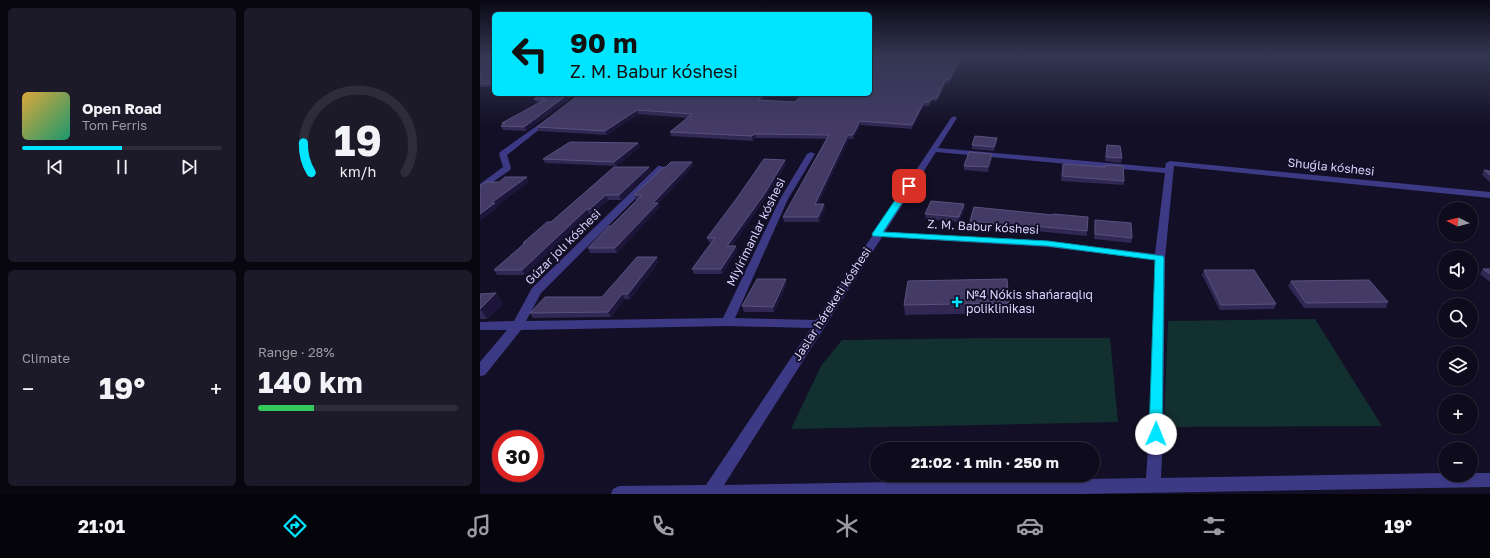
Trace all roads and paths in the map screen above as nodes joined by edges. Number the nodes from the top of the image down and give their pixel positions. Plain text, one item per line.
1 (556, 114) edge
2 (954, 118) dead end
3 (934, 150) junction
4 (810, 154) dead end
5 (1170, 167) junction
6 (661, 168) edge
7 (480, 188) edge
8 (1490, 195) edge
9 (877, 234) junction
10 (1160, 258) junction
11 (727, 322) junction
12 (820, 324) junction
13 (518, 325) junction
14 (480, 326) edge
15 (480, 371) edge
16 (1490, 480) edge
17 (1153, 485) junction
18 (711, 491) junction
19 (857, 492) edge
20 (619, 494) edge

1 - 7 street
2 - 3 street, Jaslar háreketi kóshesi
3 - 5 street, Shuǵla kóshesi
3 - 9 street, Jaslar háreketi kóshesi
4 - 11 street, Miyirimanlar kóshesi
5 - 8 street, Shuǵla kóshesi
5 - 10 street
6 - 13 street, Gúzar jolı kóshesi
9 - 10 street, Z. M. Babur kóshesi
9 - 12 street, Jaslar háreketi kóshesi
10 - 17 street
11 - 12 street
11 - 13 street
12 - 18 street, Jaslar háreketi kóshesi
13 - 14 street
13 - 15 street, Gúzar jolı kóshesi
16 - 17 street
17 - 19 street
18 - 19 street
18 - 20 street

